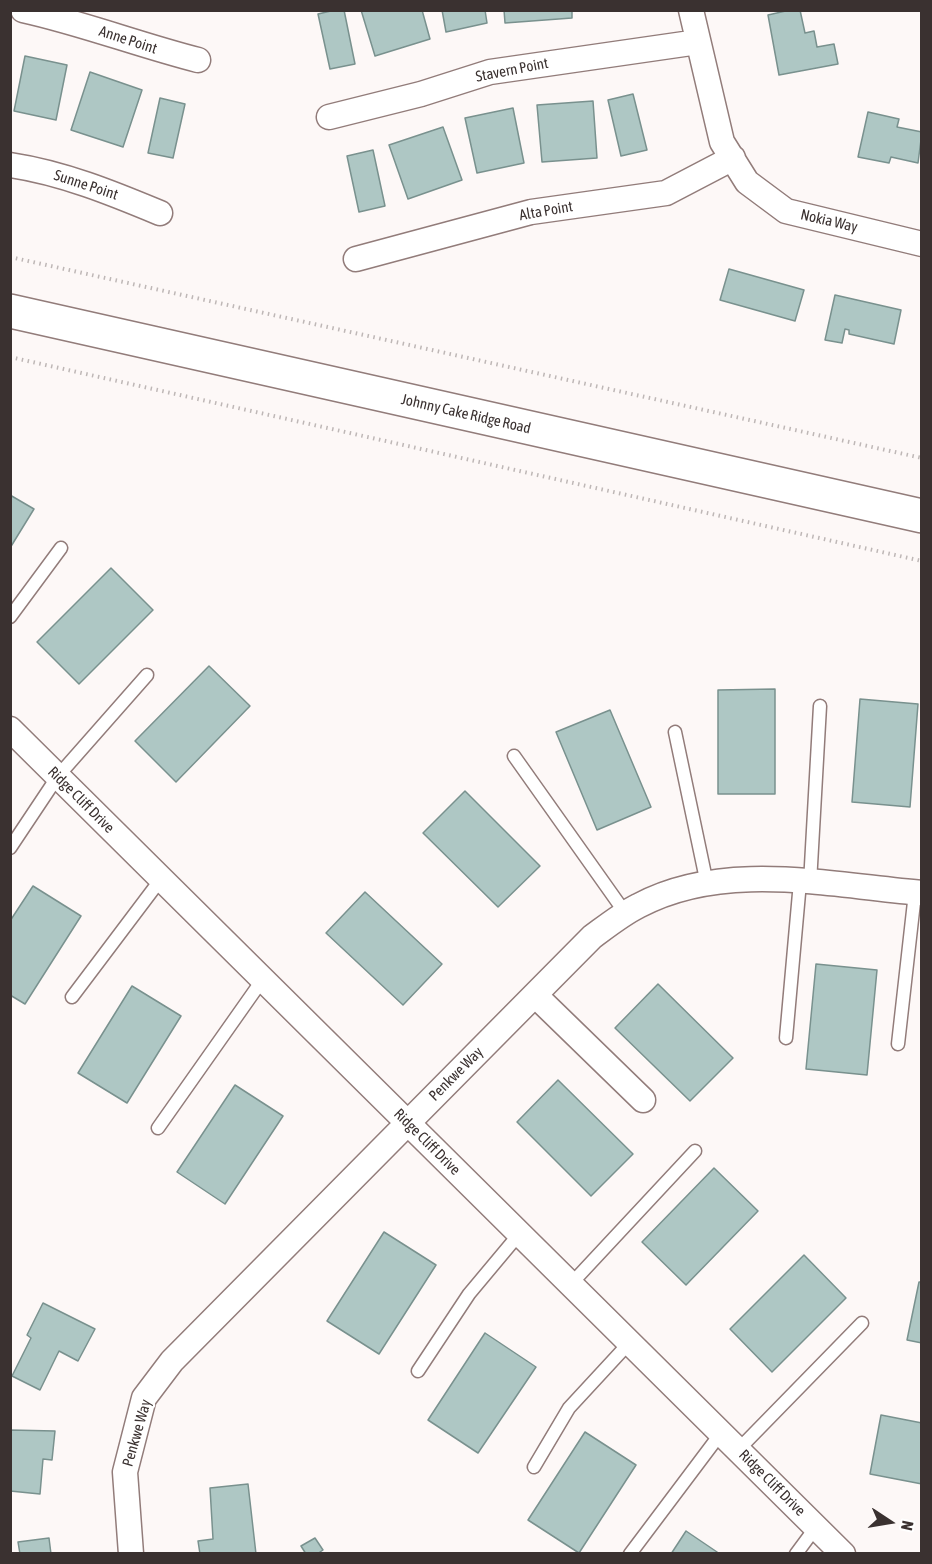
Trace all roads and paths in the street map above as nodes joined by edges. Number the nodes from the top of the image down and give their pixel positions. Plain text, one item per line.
1 (23, 10) edge
2 (691, 10) edge
3 (698, 42) junction
4 (198, 60) dead end
5 (329, 117) dead end
6 (733, 158) junction
7 (10, 165) edge
8 (160, 213) dead end
9 (921, 243) edge
10 (10, 257) edge
11 (356, 259) dead end
12 (10, 311) edge
13 (10, 357) edge
14 (921, 458) edge
15 (921, 516) edge
16 (61, 548) dead end
17 (921, 561) edge
18 (10, 617) edge
19 (147, 675) dead end
20 (820, 706) dead end
21 (10, 729) edge
22 (675, 732) dead end
23 (514, 756) dead end
24 (57, 776) junction
25 (10, 848) edge
26 (161, 879) junction
27 (805, 882) junction
28 (707, 884) junction
29 (918, 893) edge
30 (626, 914) junction
31 (263, 979) junction
32 (535, 995) junction
33 (72, 997) dead end
34 (786, 1038) dead end
35 (898, 1044) dead end
36 (644, 1100) dead end
37 (408, 1123) junction
38 (158, 1128) dead end
39 (695, 1151) dead end
40 (520, 1233) junction
41 (571, 1284) junction
42 (862, 1323) dead end
43 (630, 1342) junction
44 (418, 1371) dead end
45 (730, 1441) junction
46 (534, 1467) dead end
47 (816, 1527) junction
48 (131, 1554) edge
49 (630, 1554) edge
50 (796, 1554) edge
51 (843, 1554) edge

1 - 4 street, Anne Point
2 - 3 street, Nokia Way
3 - 5 street, Stavern Point
3 - 6 street, Nokia Way
6 - 9 street, Nokia Way
6 - 11 street, Alta Point
7 - 8 street, Sunne Point
10 - 14 path
12 - 15 street, Johnny Cake Ridge Road
13 - 17 path
16 - 18 lane
19 - 24 lane
20 - 27 lane
21 - 24 street, Ridge Cliff Drive
22 - 28 lane
23 - 30 lane
24 - 25 lane
24 - 26 street, Ridge Cliff Drive
26 - 31 street, Ridge Cliff Drive
26 - 33 lane
27 - 28 street, Penkwe Way
27 - 29 street, Penkwe Way
27 - 34 lane
28 - 30 street, Penkwe Way
29 - 35 lane
30 - 32 street, Penkwe Way
31 - 37 street, Ridge Cliff Drive
31 - 38 lane
32 - 36 street
32 - 37 street, Penkwe Way
37 - 40 street, Ridge Cliff Drive
37 - 48 street, Penkwe Way
39 - 41 lane
40 - 41 street, Ridge Cliff Drive
40 - 44 lane
41 - 43 street, Ridge Cliff Drive
42 - 45 lane
43 - 45 street, Ridge Cliff Drive
43 - 46 lane
45 - 47 street, Ridge Cliff Drive
45 - 49 lane
47 - 50 lane
47 - 51 street, Ridge Cliff Drive

